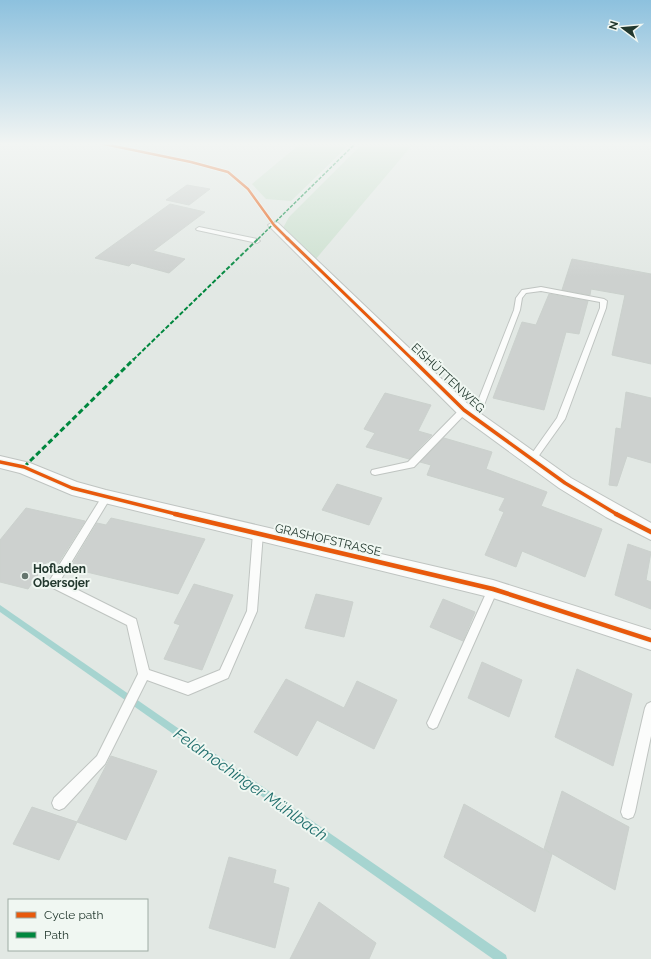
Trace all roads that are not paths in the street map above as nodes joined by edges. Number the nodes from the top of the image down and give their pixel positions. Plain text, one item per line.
1 (274, 225) dead end
2 (199, 229) dead end
3 (257, 241) dead end
4 (464, 410) junction
5 (532, 459) junction
6 (0, 462) edge
7 (375, 472) dead end
8 (106, 497) junction
9 (651, 532) edge
10 (258, 533) junction
11 (493, 589) junction
12 (651, 640) edge
13 (144, 674) junction
14 (651, 708) edge
15 (432, 723) dead end
16 (59, 803) dead end
17 (628, 812) dead end

1 - 4 street, EISHÜTTENWEG
2 - 3 lane
4 - 5 street, EISHÜTTENWEG
4 - 5 lane
4 - 7 lane
5 - 9 street, EISHÜTTENWEG
6 - 8 street, GRASHOFSTRASSE
8 - 10 street, GRASHOFSTRASSE
8 - 13 lane
10 - 11 street, GRASHOFSTRASSE
10 - 13 lane
11 - 12 street, GRASHOFSTRASSE
11 - 15 lane
13 - 16 lane
14 - 17 lane

